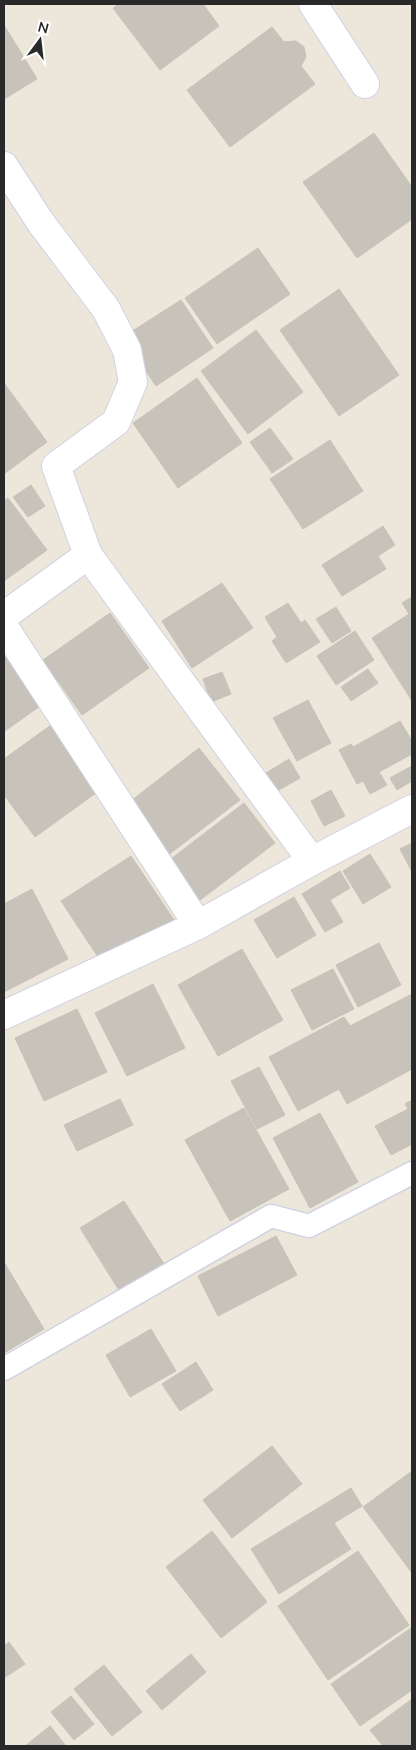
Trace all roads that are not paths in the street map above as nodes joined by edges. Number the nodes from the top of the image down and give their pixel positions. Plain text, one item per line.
1 (313, 4) edge
2 (366, 84) dead end
3 (4, 166) edge
4 (88, 555) junction
5 (4, 616) edge
6 (4, 628) edge
7 (412, 809) edge
8 (312, 862) junction
9 (198, 926) junction
10 (4, 1015) edge
11 (412, 1173) edge
12 (4, 1368) edge

1 - 2 street
3 - 4 street
4 - 5 street
4 - 8 street
6 - 9 street
7 - 8 street
8 - 9 street
9 - 10 street
11 - 12 lane

